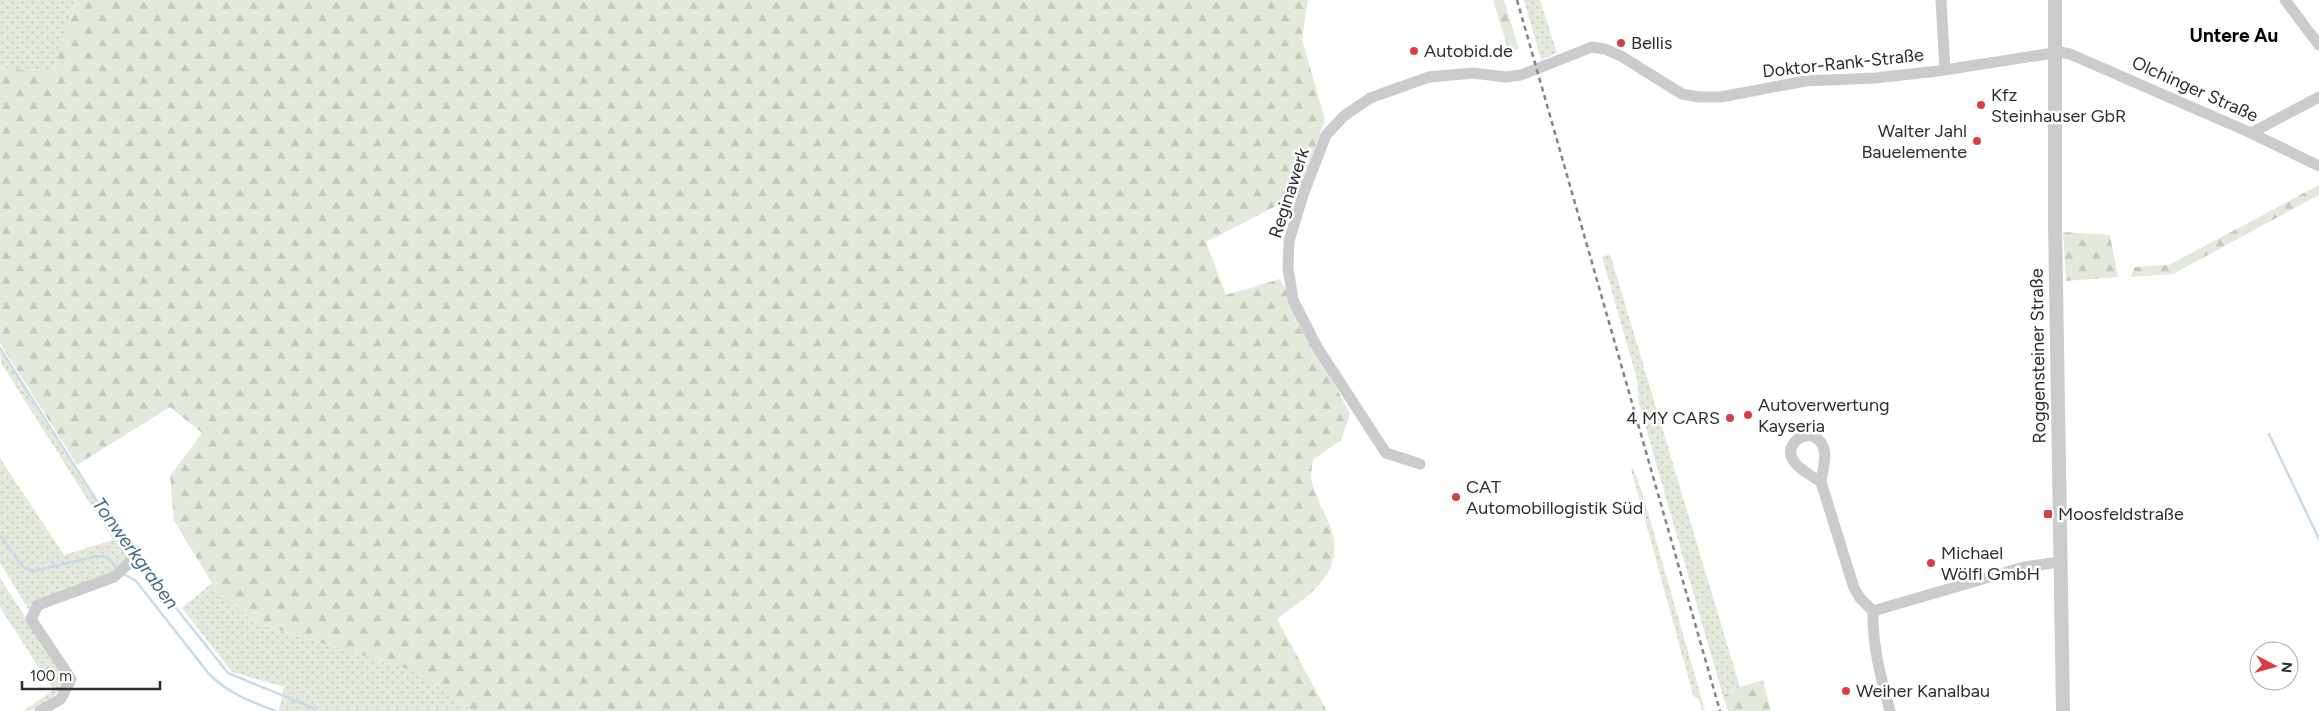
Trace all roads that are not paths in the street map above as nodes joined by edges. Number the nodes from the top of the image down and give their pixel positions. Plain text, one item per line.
1 (1941, 0) edge
2 (2055, 0) edge
3 (2285, 0) edge
4 (2319, 45) edge
5 (2054, 52) junction
6 (1945, 70) junction
7 (1532, 71) joint
8 (2319, 97) edge
9 (2251, 133) junction
10 (2319, 166) edge
11 (1420, 464) dead end
12 (1820, 482) dead end
13 (133, 556) dead end
14 (2059, 562) junction
15 (1874, 610) junction
16 (40, 711) edge
17 (1890, 711) edge
18 (2064, 711) edge

1 - 6 street
2 - 5 street, Roggensteiner Straße
3 - 4 street
5 - 6 street, Doktor-Rank-Straße
5 - 9 street, Olchinger Straße
5 - 14 street, Roggensteiner Straße
6 - 7 street, Doktor-Rank-Straße
7 - 11 street, Reginawerk
8 - 9 street
9 - 10 street, Olchinger Straße
12 - 15 street
13 - 16 street
14 - 15 street
14 - 18 street, Roggensteiner Straße
15 - 17 street

